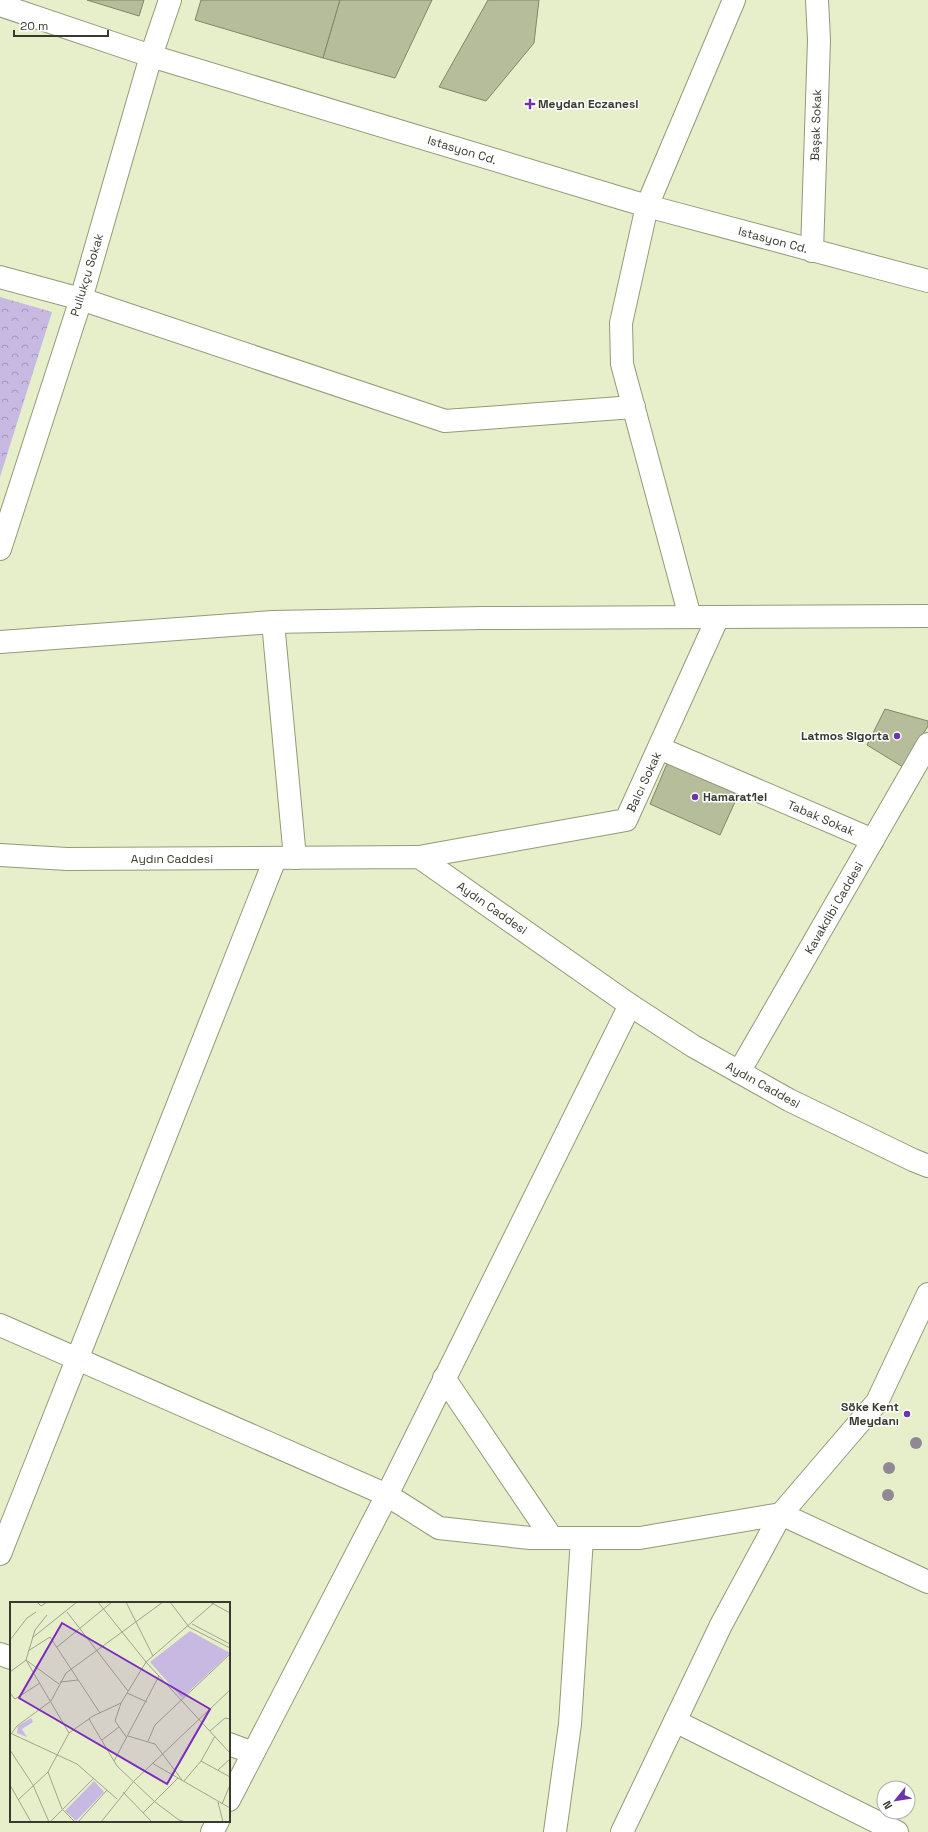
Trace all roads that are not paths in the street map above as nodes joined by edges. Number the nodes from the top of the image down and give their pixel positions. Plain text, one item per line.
1 (170, 0) edge
2 (734, 0) edge
3 (817, 0) edge
4 (0, 5) edge
5 (151, 56) junction
6 (647, 206) junction
7 (812, 251) junction
8 (0, 277) edge
9 (928, 281) edge
10 (81, 299) junction
11 (634, 407) junction
12 (0, 549) edge
13 (928, 616) edge
14 (690, 617) junction
15 (718, 617) junction
16 (273, 622) junction
17 (0, 642) edge
18 (928, 744) edge
19 (660, 748) junction
20 (873, 840) junction
21 (0, 855) edge
22 (419, 857) junction
23 (285, 858) junction
24 (630, 1005) junction
25 (739, 1072) junction
26 (928, 1166) edge
27 (928, 1294) edge
28 (0, 1325) edge
29 (78, 1360) junction
30 (444, 1378) junction
31 (387, 1495) junction
32 (781, 1514) junction
33 (552, 1538) junction
34 (582, 1538) junction
35 (0, 1554) edge
36 (928, 1582) edge
37 (0, 1654) edge
38 (10, 1658) edge
39 (675, 1721) junction
40 (230, 1744) edge
41 (253, 1754) junction
42 (230, 1798) edge
43 (217, 1822) edge
44 (212, 1832) edge
45 (555, 1832) edge
46 (622, 1832) edge
47 (897, 1832) edge

1 - 5 street, Pullukçu Sokak
2 - 6 street
3 - 7 street, Başak Sokak
4 - 5 street, Istasyon Cd.
5 - 6 street, Istasyon Cd.
5 - 10 street, Pullukçu Sokak
6 - 7 street, Istasyon Cd.
6 - 11 street
7 - 9 street, Istasyon Cd.
8 - 10 street
10 - 11 street
10 - 12 street, Pullukçu Sokak
11 - 14 street
13 - 15 street
14 - 15 street
14 - 16 street
15 - 19 street, Balcı Sokak
16 - 17 street
16 - 23 street
18 - 20 street, Kavakdibi Caddesi
19 - 20 street, Tabak Sokak
19 - 22 street, Balcı Sokak
20 - 25 street, Kavakdibi Caddesi
21 - 23 street, Aydın Caddesi
22 - 23 street, Aydın Caddesi
22 - 24 street, Aydın Caddesi
23 - 29 street
24 - 25 street, Aydın Caddesi
24 - 30 street
25 - 26 street, Aydın Caddesi
27 - 32 street
28 - 29 street
29 - 31 street
29 - 35 street
30 - 31 street
30 - 33 street
31 - 33 street
31 - 41 street
32 - 34 street
32 - 36 street
32 - 39 street
33 - 34 street
34 - 45 street
37 - 38 street
39 - 46 street
39 - 47 street
40 - 41 street
41 - 42 street
43 - 44 street

